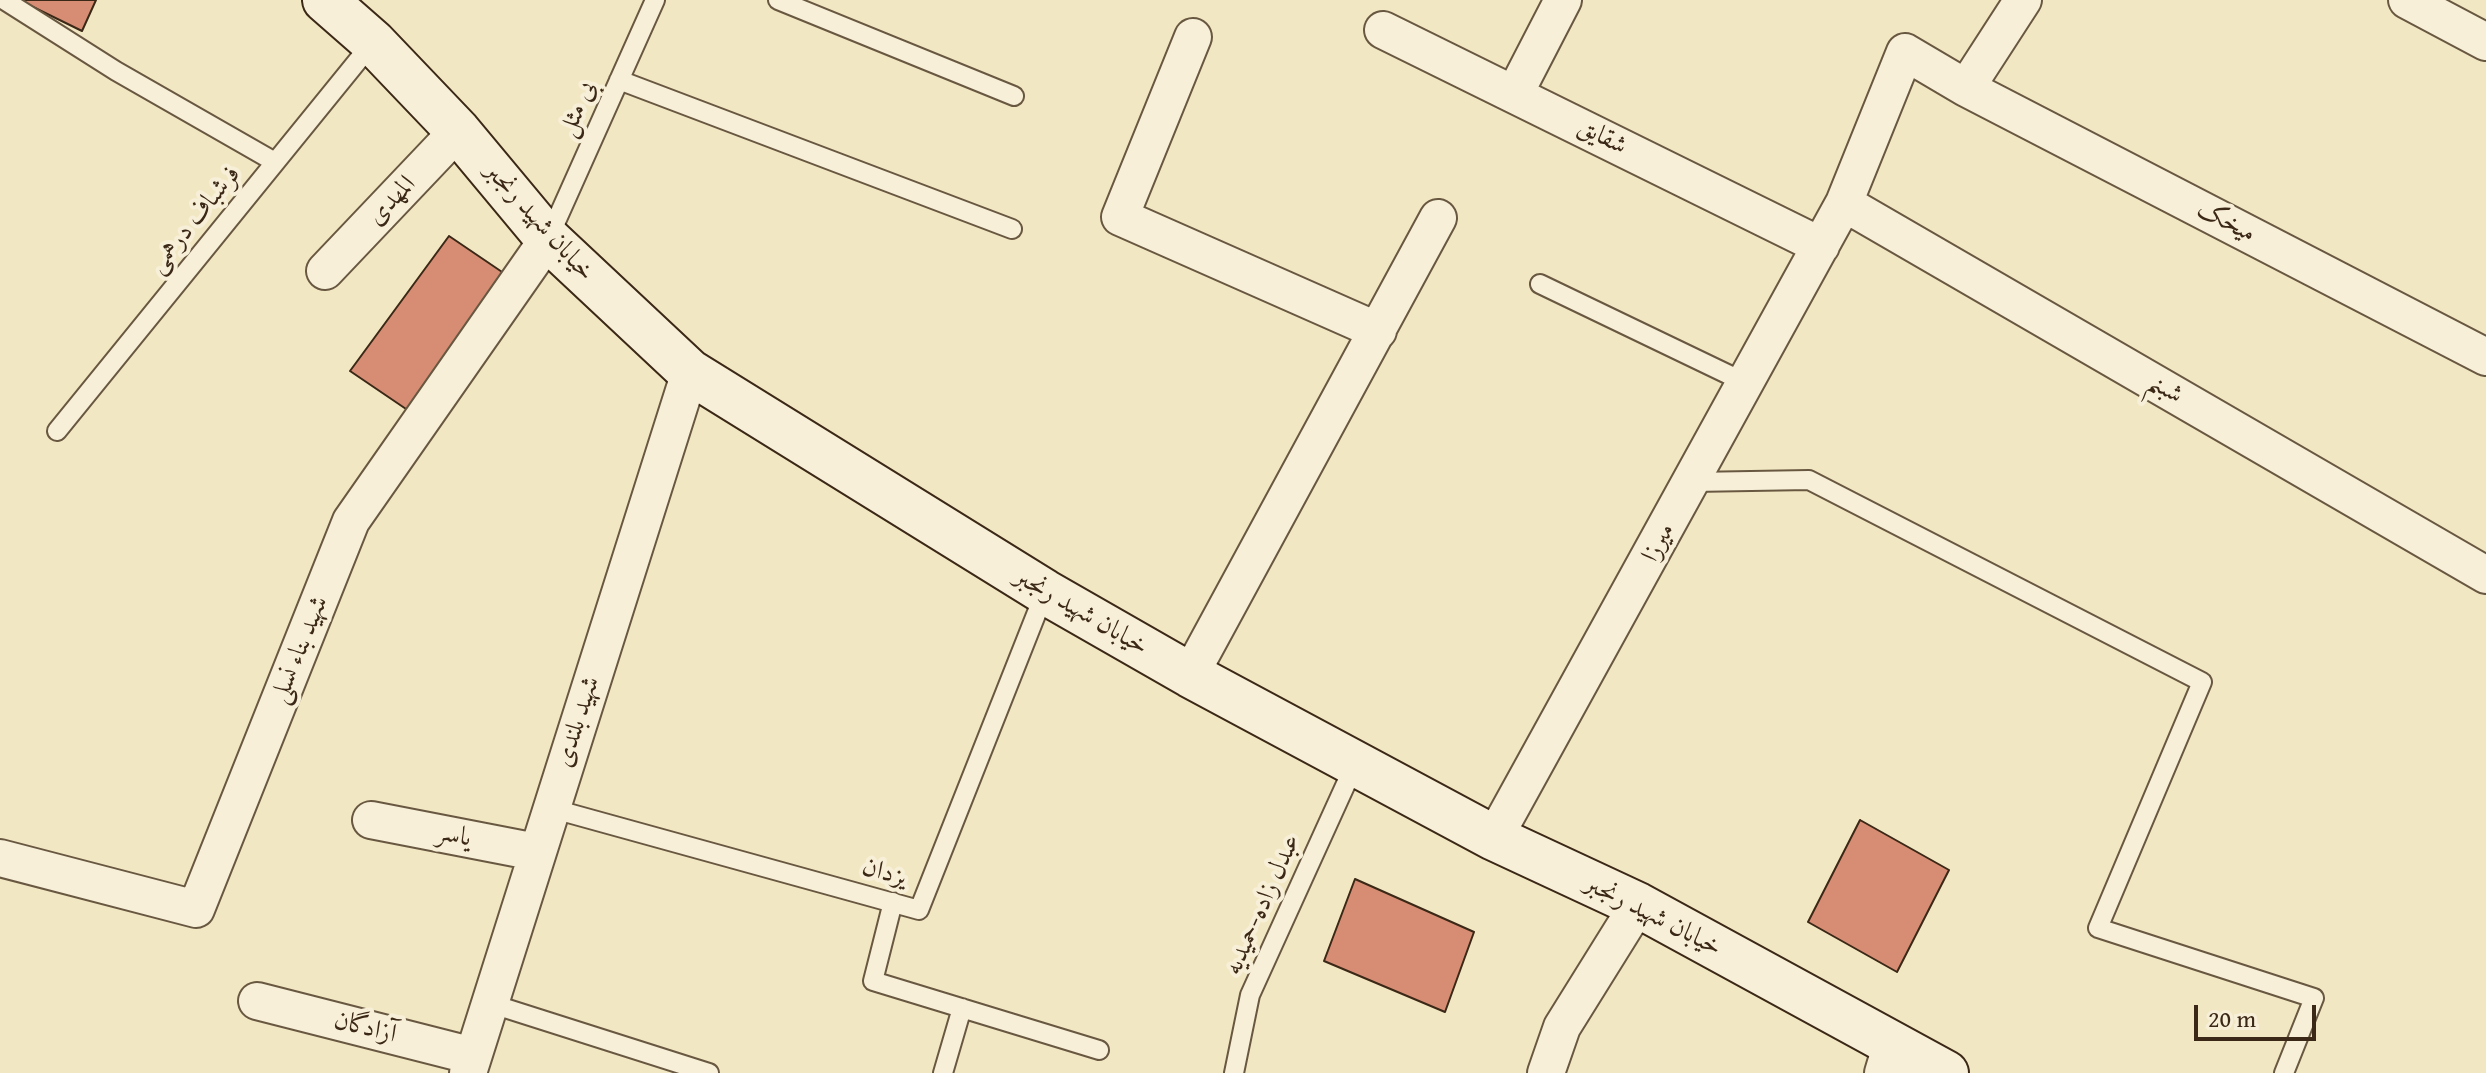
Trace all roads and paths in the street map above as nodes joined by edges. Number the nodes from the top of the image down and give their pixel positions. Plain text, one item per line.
1 (4, 0) edge
2 (325, 0) edge
3 (655, 0) edge
4 (778, 0) edge
5 (1563, 0) edge
6 (2023, 0) edge
7 (2407, 0) edge
8 (1383, 30) dead end
9 (1193, 37) dead end
10 (373, 42) junction
11 (2486, 42) edge
12 (619, 80) junction
13 (1966, 88) junction
14 (1515, 93) junction
15 (1014, 96) dead end
16 (458, 131) junction
17 (275, 162) junction
18 (1844, 203) junction
19 (1438, 218) dead end
20 (1012, 229) dead end
21 (548, 239) junction
22 (1821, 246) junction
23 (325, 271) dead end
24 (1540, 284) dead end
25 (1378, 331) junction
26 (2486, 357) edge
27 (690, 372) junction
28 (1746, 383) junction
29 (57, 431) dead end
30 (1693, 482) junction
31 (2486, 576) edge
32 (1045, 592) junction
33 (1190, 675) junction
34 (1355, 764) junction
35 (550, 808) junction
36 (371, 820) dead end
37 (1494, 838) junction
38 (536, 852) junction
39 (0, 858) edge
40 (893, 902) junction
41 (1638, 905) junction
42 (257, 1001) dead end
43 (489, 1003) junction
44 (962, 1008) junction
45 (1099, 1050) dead end
46 (1888, 1058) edge
47 (470, 1064) edge
48 (709, 1073) edge
49 (943, 1073) edge
50 (1234, 1073) edge
51 (1546, 1073) edge
52 (1946, 1073) edge
53 (2284, 1073) edge

1 - 17 lane
2 - 10 street, خیابان شهید رنجبر
3 - 12 lane, بی مثل
4 - 15 lane
5 - 14 street
6 - 13 street
7 - 11 street
8 - 14 street, شقایق
9 - 25 street
10 - 16 street, خیابان شهید رنجبر
10 - 17 lane, فرشباف درهمی
12 - 20 lane
12 - 21 lane, بی مثل
13 - 18 street, میخک
13 - 26 street, میخک
14 - 22 street, شقایق
16 - 21 street, خیابان شهید رنجبر
16 - 23 street, المهدی
17 - 29 lane, فرشباف درهمی
18 - 22 street, میرزا
18 - 31 street, شبنم
19 - 25 street
21 - 27 street, خیابان شهید رنجبر
21 - 39 street, شهید بناء نسلی
22 - 28 street, میرزا
24 - 28 lane
25 - 33 street
27 - 32 street, خیابان شهید رنجبر
27 - 35 street, شهید بلندی
28 - 30 street, میرزا
30 - 37 street, میرزا
30 - 53 lane
32 - 33 street, خیابان شهید رنجبر
32 - 40 lane, یزدان
33 - 34 street, خیابان شهید رنجبر
34 - 37 street, خیابان شهید رنجبر
34 - 50 lane, عبدل زاده-حمیدیه
35 - 38 street, شهید بلندی
35 - 40 lane, یزدان
36 - 38 street, یاسر
37 - 41 street, خیابان شهید رنجبر
38 - 43 street, شهید بلندی
40 - 44 lane
41 - 46 street, خیابان شهید رنجبر
41 - 51 street
42 - 47 street, آزادگان
43 - 47 street, شهید بلندی
43 - 48 lane
44 - 45 lane
44 - 49 lane
46 - 52 street, خیابان شهید رنجبر

